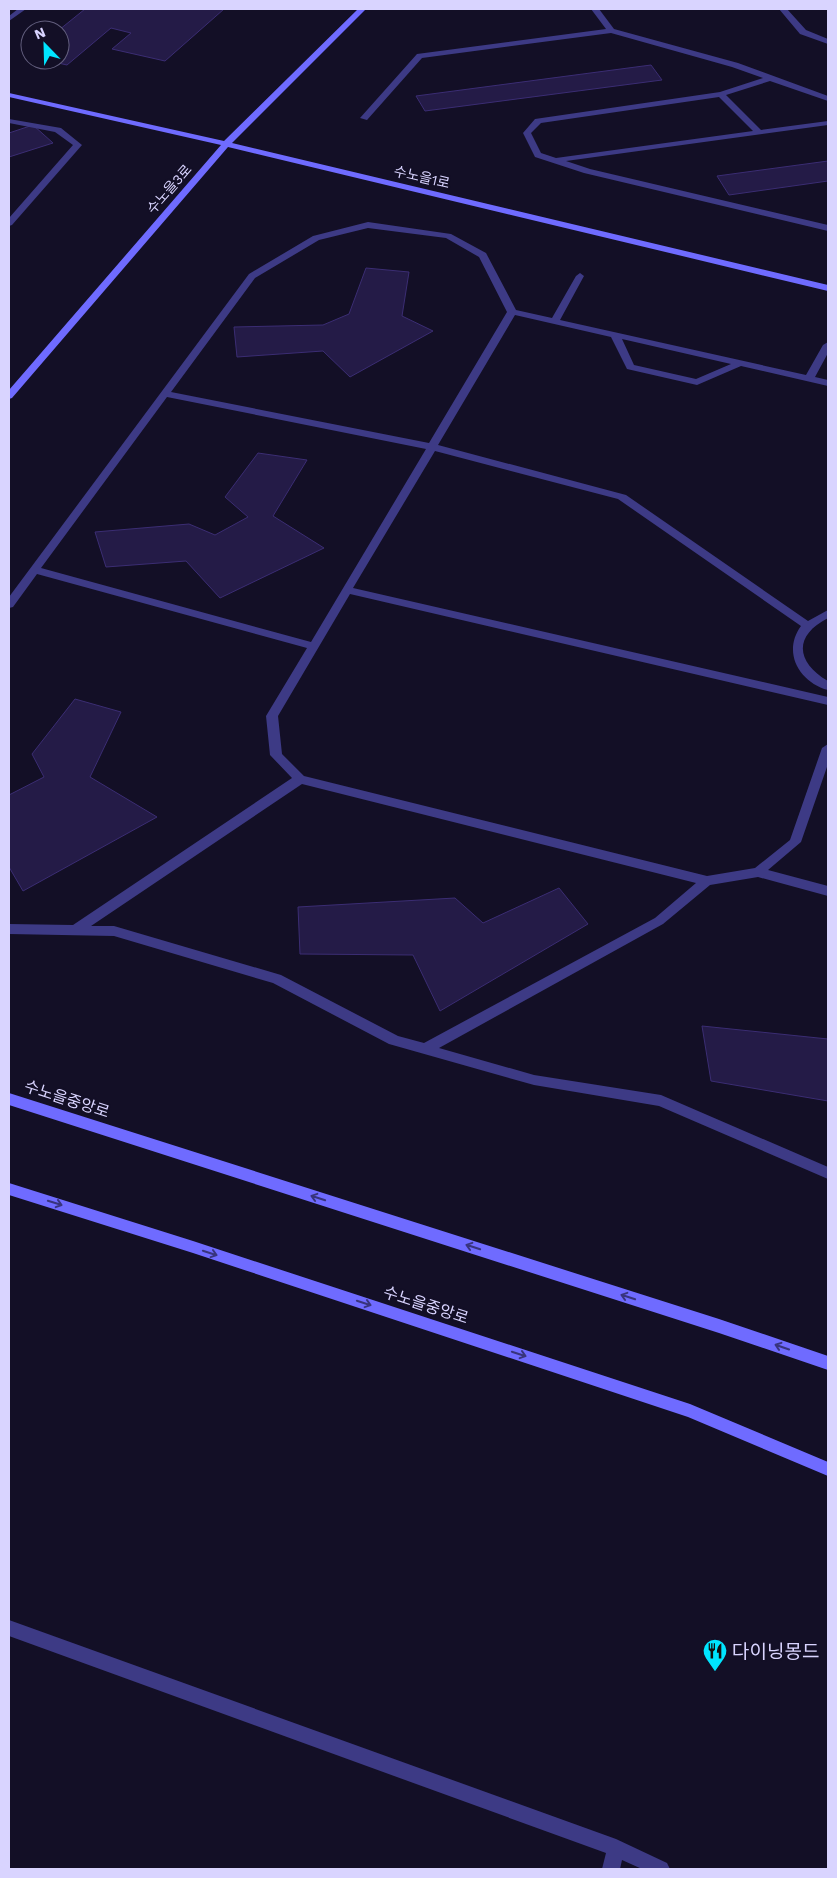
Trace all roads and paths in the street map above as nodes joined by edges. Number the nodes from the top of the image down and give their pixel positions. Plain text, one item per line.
1 (22, 9) edge
2 (362, 9) edge
3 (595, 9) edge
4 (783, 9) edge
5 (9, 20) edge
6 (611, 31) junction
7 (828, 42) edge
8 (770, 78) junction
9 (721, 94) junction
10 (9, 95) edge
11 (828, 99) edge
12 (364, 118) dead end
13 (9, 121) edge
14 (828, 123) edge
15 (760, 133) junction
16 (226, 144) junction
17 (554, 160) junction
18 (9, 223) edge
19 (828, 228) edge
20 (580, 276) dead end
21 (828, 288) edge
22 (512, 312) junction
23 (554, 322) junction
24 (615, 336) junction
25 (828, 345) edge
26 (741, 363) junction
27 (809, 378) junction
28 (828, 383) edge
29 (165, 394) junction
30 (9, 396) edge
31 (432, 447) junction
32 (34, 570) junction
33 (347, 590) junction
34 (9, 604) edge
35 (828, 614) edge
36 (807, 625) junction
37 (313, 646) junction
38 (828, 686) edge
39 (828, 701) edge
40 (828, 748) edge
41 (300, 779) junction
42 (758, 872) junction
43 (707, 881) junction
44 (828, 891) edge
45 (9, 929) edge
46 (74, 931) junction
47 (425, 1049) junction
48 (9, 1099) edge
49 (828, 1173) edge
50 (9, 1189) edge
51 (828, 1363) edge
52 (828, 1469) edge
53 (9, 1628) edge
54 (616, 1848) junction
55 (611, 1869) edge
56 (661, 1869) edge

1 - 5 street
2 - 16 street, 수노을3로
3 - 6 street
4 - 7 street
6 - 8 street
6 - 12 street
8 - 9 street
8 - 11 street
9 - 15 street
9 - 17 street
10 - 16 street, 수노을1로
13 - 18 street
14 - 15 street
15 - 17 street
16 - 21 street, 수노을1로
16 - 30 street, 수노을3로
17 - 19 street
20 - 23 street
22 - 23 street
22 - 29 street
22 - 31 street
23 - 24 street
24 - 26 street
24 - 26 street
25 - 27 street
26 - 27 street
27 - 28 street
29 - 31 street
29 - 32 street
31 - 33 street
31 - 36 street
32 - 34 street
32 - 37 street
33 - 37 street
33 - 39 street
35 - 36 street
36 - 38 street
37 - 41 street
40 - 42 street
41 - 43 street
41 - 46 street
42 - 43 street
42 - 44 street
43 - 47 street
45 - 46 street
46 - 47 street
47 - 49 street
51 -> 48 street, 수노을중앙로
50 -> 52 street, 수노을중앙로
53 - 54 street
54 - 55 street
54 - 56 street

